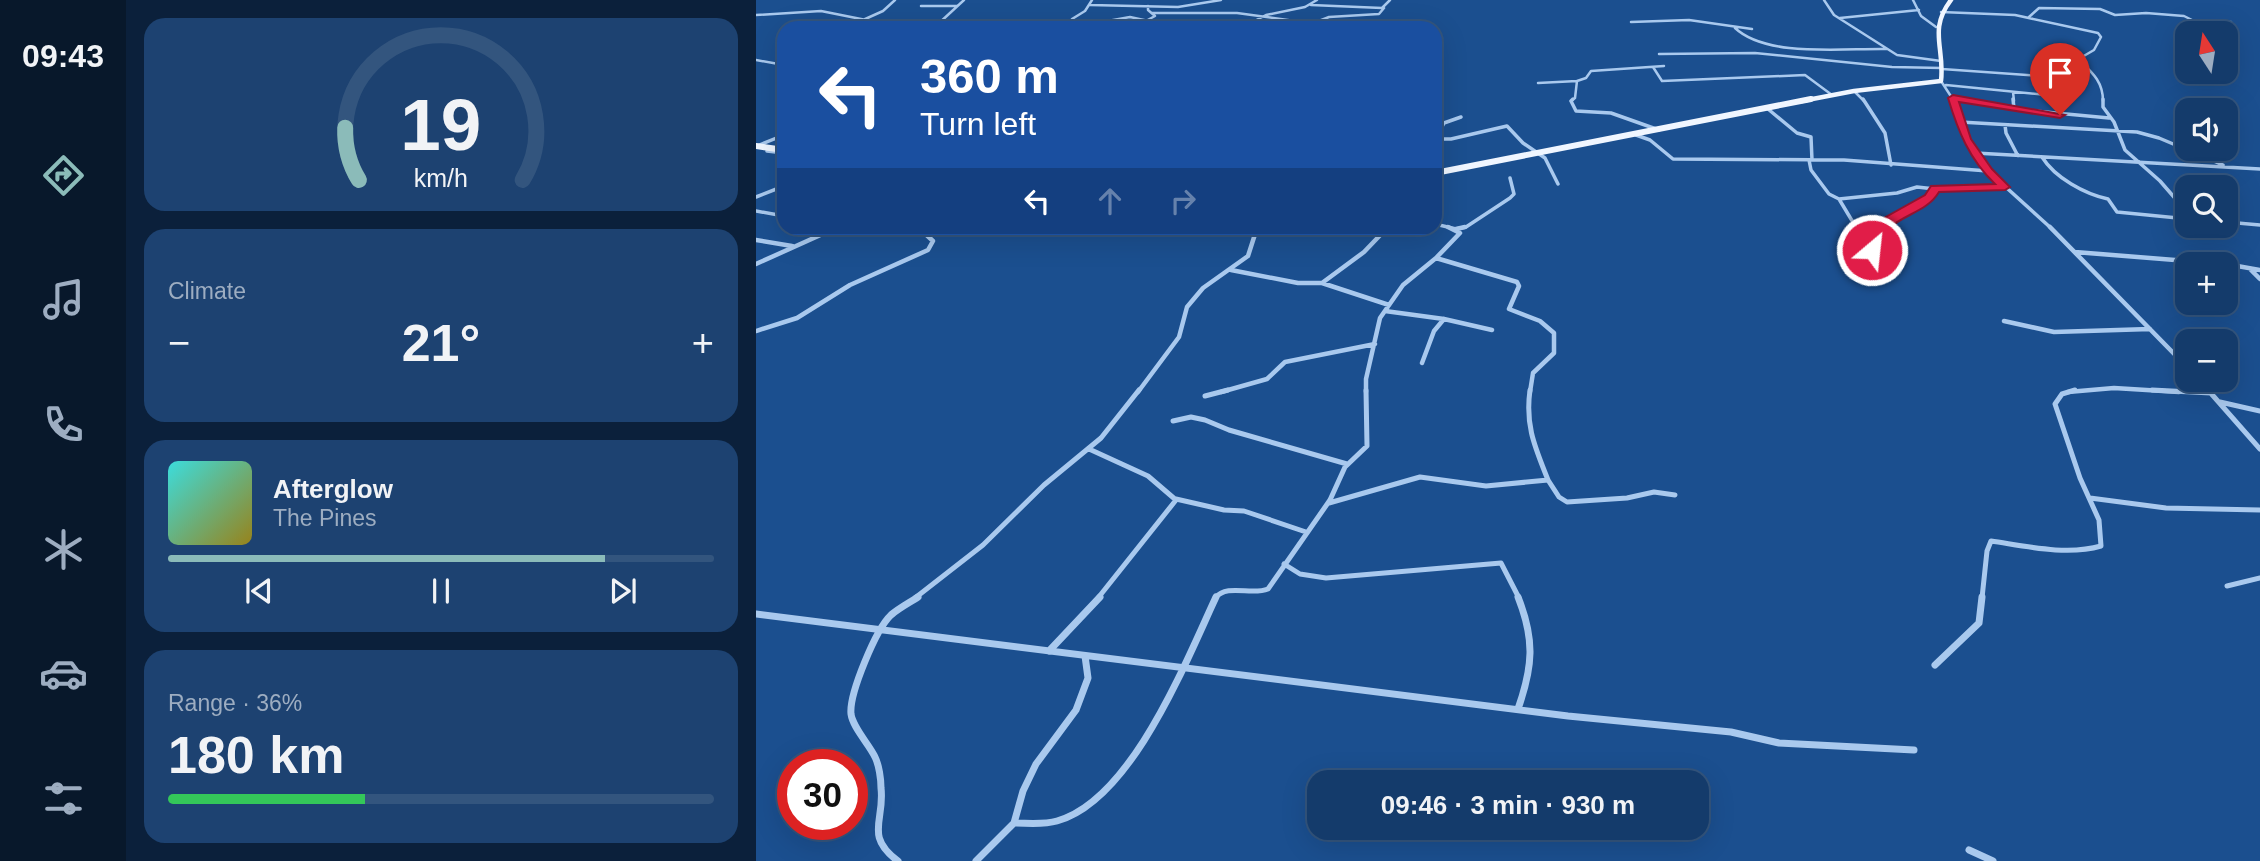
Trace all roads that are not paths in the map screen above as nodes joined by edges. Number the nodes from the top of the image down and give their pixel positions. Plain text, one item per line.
1 (895, 0) edge
2 (964, 0) edge
3 (1092, 0) edge
4 (1221, 0) edge
5 (1317, 0) edge
6 (1390, 0) edge
7 (1824, 0) edge
8 (1913, 0) edge
9 (1951, 0) edge
10 (1185, 2) edge
11 (1203, 4) junction
12 (1090, 5) junction
13 (1311, 5) junction
14 (921, 6) dead end
15 (957, 6) junction
16 (1148, 6) junction
17 (1384, 8) junction
18 (1919, 10) junction
19 (1204, 12) junction
20 (1941, 12) junction
21 (1152, 13) junction
22 (756, 15) edge
23 (1266, 15) junction
24 (2029, 17) junction
25 (1840, 18) junction
26 (862, 20) junction
27 (858, 21) edge
28 (873, 21) edge
29 (941, 21) edge
30 (1069, 21) edge
31 (1108, 21) edge
32 (1147, 21) joint
33 (1254, 21) edge
34 (1298, 21) edge
35 (1318, 21) edge
36 (2194, 21) edge
37 (1631, 22) dead end
38 (1936, 27) junction
39 (1735, 29) junction
40 (1752, 29) dead end
41 (1886, 49) junction
42 (1660, 54) dead end
43 (756, 60) edge
44 (777, 64) edge
45 (1664, 66) dead end
46 (1942, 66) junction
47 (1653, 67) junction
48 (1577, 81) junction
49 (1538, 83) dead end
50 (1944, 83) junction
51 (1854, 91) junction
52 (2013, 92) junction
53 (1832, 95) junction
54 (1953, 98) junction
55 (2013, 108) junction
56 (1768, 109) junction
57 (1461, 117) dead end
58 (2109, 118) junction
59 (1960, 122) junction
60 (1442, 125) edge
61 (2005, 125) junction
62 (2116, 129) junction
63 (1659, 130) junction
64 (1635, 135) junction
65 (777, 138) edge
66 (1442, 139) edge
67 (757, 147) edge
68 (767, 151) dead end
69 (777, 151) edge
70 (777, 152) edge
71 (1539, 153) junction
72 (1975, 153) junction
73 (2018, 156) junction
74 (2042, 157) junction
75 (1811, 160) junction
76 (2134, 161) junction
77 (1891, 164) junction
78 (2223, 165) junction
79 (2253, 168) joint
80 (2260, 170) edge
81 (1988, 171) junction
82 (1442, 172) edge
83 (1510, 178) dead end
84 (1558, 184) dead end
85 (2005, 187) junction
86 (1935, 188) junction
87 (777, 189) edge
88 (756, 197) edge
89 (2175, 198) edge
90 (1839, 200) junction
91 (756, 211) edge
92 (777, 215) edge
93 (2175, 218) edge
94 (2238, 223) edge
95 (2260, 225) edge
96 (1442, 226) edge
97 (1456, 229) junction
98 (819, 235) edge
99 (927, 235) edge
100 (1255, 235) edge
101 (1380, 235) edge
102 (756, 240) edge
103 (1870, 244) junction
104 (792, 246) junction
105 (2075, 252) junction
106 (1436, 258) junction
107 (2175, 260) edge
108 (756, 264) edge
109 (2238, 267) edge
110 (1231, 270) junction
111 (2251, 270) junction
112 (2260, 270) edge
113 (1893, 277) dead end
114 (2260, 279) edge
115 (1322, 283) junction
116 (1389, 304) junction
117 (1385, 311) junction
118 (1444, 318) junction
119 (2004, 321) dead end
120 (2150, 329) junction
121 (1492, 330) dead end
122 (756, 331) edge
123 (1375, 344) junction
124 (2175, 355) edge
125 (1422, 363) dead end
126 (2211, 393) joint
127 (1205, 396) dead end
128 (2220, 402) junction
129 (2260, 411) edge
130 (1173, 421) dead end
131 (1089, 449) junction
132 (2260, 449) edge
133 (1348, 464) junction
134 (1548, 480) junction
135 (1675, 495) dead end
136 (2090, 498) junction
137 (1176, 499) junction
138 (1326, 505) junction
139 (2260, 510) edge
140 (1306, 532) junction
141 (1284, 564) junction
142 (2260, 579) edge
143 (2227, 586) dead end
144 (756, 614) edge
145 (879, 630) junction
146 (1048, 652) junction
147 (1085, 656) junction
148 (1935, 665) dead end
149 (1183, 668) junction
150 (1518, 709) junction
151 (1914, 750) dead end
152 (1014, 822) junction
153 (1969, 850) dead end
154 (898, 861) edge
155 (976, 861) edge
156 (1993, 861) edge

1 - 26 street
2 - 15 street
3 - 12 street
4 - 11 street
5 - 13 street
6 - 17 street
7 - 25 street
8 - 18 street
9 - 20 main road
10 - 11 street
10 - 16 street
11 - 19 street
12 - 16 street
12 - 30 street
13 - 17 street
13 - 23 street
14 - 15 street
15 - 29 street
16 - 21 street
17 - 35 street
18 - 25 street
18 - 38 street
19 - 21 street
19 - 23 street
20 - 24 street
20 - 38 main road
21 - 32 street
22 - 26 street
23 - 33 street
23 - 34 street
24 - 36 street
24 - 58 street
25 - 41 street
26 - 27 street
26 - 28 street
31 - 32 street
37 - 39 street
38 - 46 main road
39 - 40 street
39 - 41 street
41 - 46 street
42 - 46 street
43 - 44 street
45 - 47 street
46 - 50 main road
46 - 52 street
47 - 48 street
47 - 53 street
48 - 49 street
48 - 63 street
50 - 51 main road
50 - 52 street
50 - 54 street
51 - 53 main road
51 - 77 street
52 - 55 street
53 - 56 main road
54 - 55 street
54 - 59 street
55 - 58 street
56 - 63 main road
56 - 75 street
57 - 60 street
58 - 62 street
59 - 61 street
59 - 72 street
61 - 62 street
61 - 73 street
62 - 76 street
62 - 78 street
63 - 64 main road
64 - 71 main road
64 - 75 street
65 - 67 street
66 - 71 street
67 - 69 main road
68 - 70 street
71 - 82 main road
71 - 84 street
72 - 73 street
72 - 81 street
73 - 74 street
74 - 76 street
74 - 93 street
75 - 77 street
75 - 90 street
76 - 78 street
76 - 89 street
77 - 81 street
78 - 79 street
79 - 80 street
81 - 85 street
83 - 97 street
85 - 86 street
85 - 105 street
86 - 90 street
86 - 103 street
87 - 88 street
90 - 103 street
91 - 92 street
94 - 95 street
96 - 97 street
97 - 106 street
98 - 104 street
99 - 122 street
100 - 110 street
101 - 115 street
102 - 104 street
103 - 113 street
104 - 108 street
105 - 107 street
105 - 120 street
106 - 116 street
106 - 134 street
109 - 111 street
110 - 115 street
110 - 131 street
111 - 112 street
111 - 114 street
115 - 116 street
116 - 117 street
117 - 118 street
117 - 123 street
118 - 121 street
118 - 125 street
119 - 120 street
120 - 124 street
123 - 127 street
123 - 133 street
126 - 128 street
126 - 136 street
128 - 129 street
128 - 132 street
130 - 133 street
131 - 137 street
131 - 145 street
133 - 138 street
134 - 135 street
134 - 138 street
136 - 139 street
136 - 148 street
137 - 140 street
137 - 146 street
138 - 140 street
140 - 141 street
141 - 149 street
141 - 150 street
142 - 143 street
144 - 145 street
145 - 146 street
145 - 154 street
146 - 147 street
147 - 149 street
147 - 152 street
149 - 150 street
149 - 152 street
150 - 151 street
152 - 155 street
153 - 156 street

